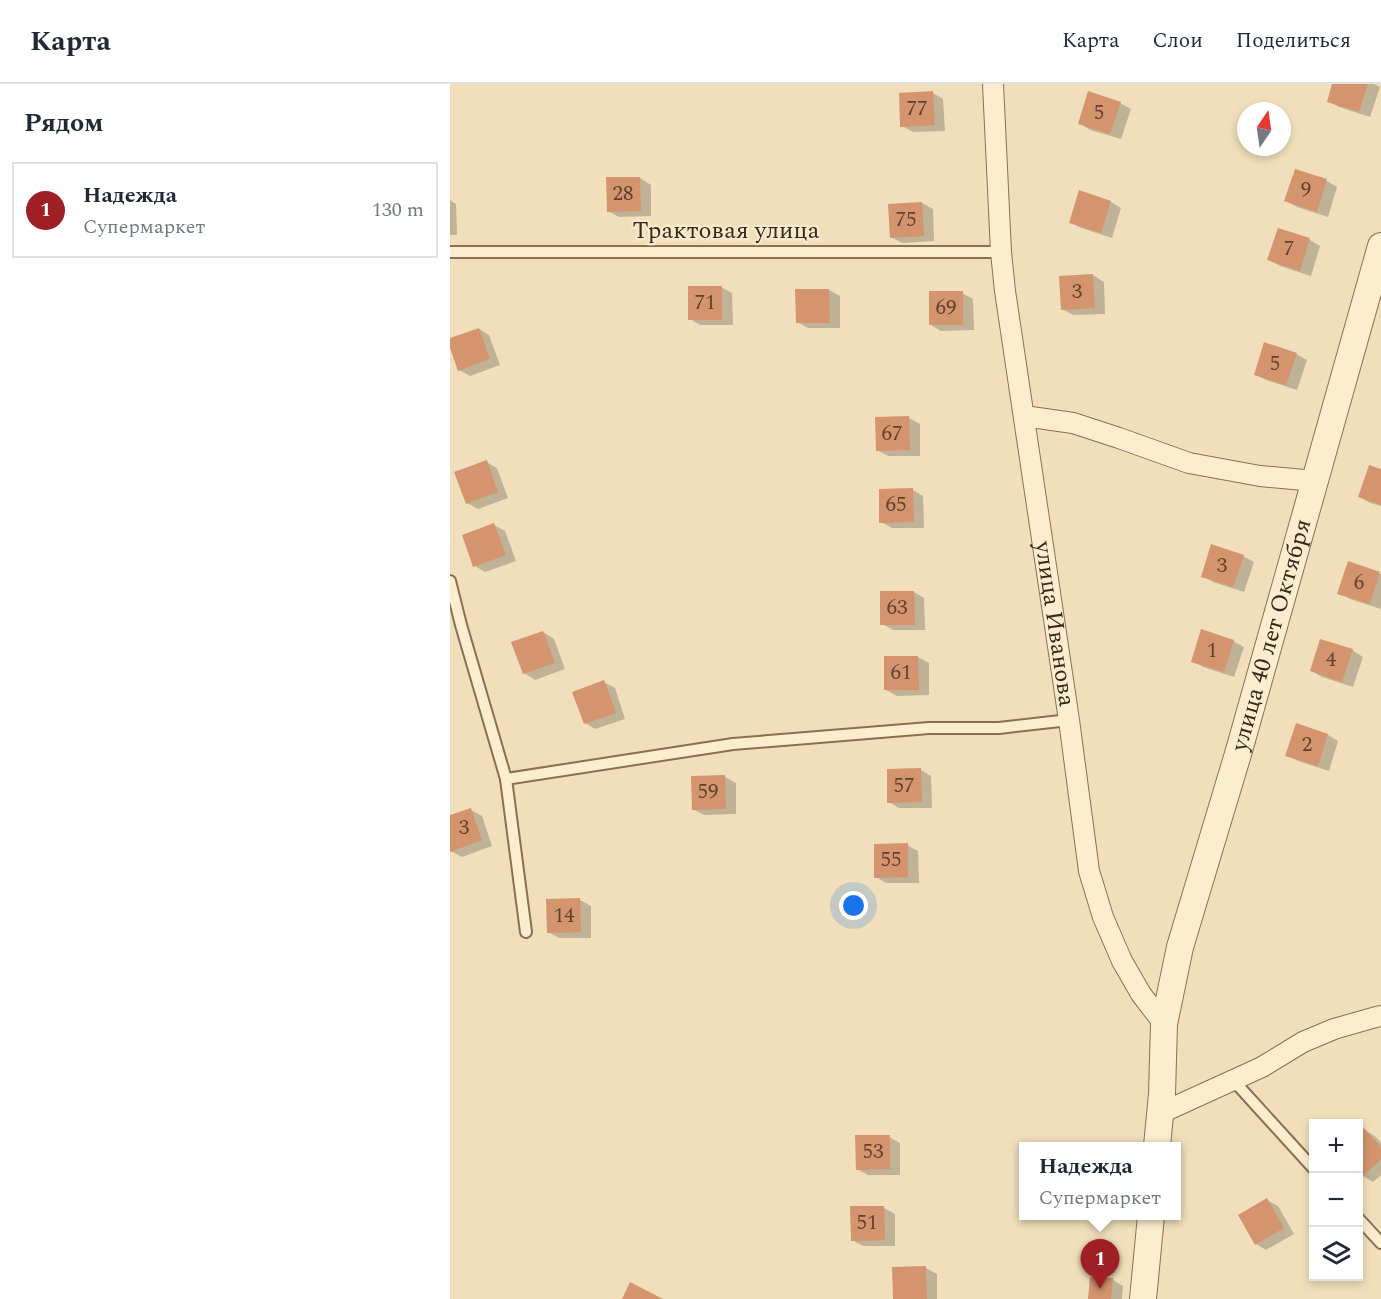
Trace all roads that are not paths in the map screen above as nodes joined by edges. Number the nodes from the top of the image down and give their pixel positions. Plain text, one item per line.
1 (993, 84) edge
2 (1381, 246) edge
3 (450, 252) edge
4 (1001, 252) junction
5 (1024, 416) junction
6 (1315, 481) junction
7 (450, 581) edge
8 (1069, 720) junction
9 (506, 779) junction
10 (526, 932) dead end
11 (1381, 1016) edge
12 (1164, 1024) junction
13 (1234, 1081) junction
14 (1161, 1113) junction
15 (1157, 1142) edge
16 (1309, 1164) edge
17 (1151, 1220) edge
18 (1363, 1223) edge
19 (1381, 1243) edge
20 (1143, 1299) edge

1 - 4 street, улица Иванова
2 - 6 street, улица 40 лет Октября
3 - 4 lane, Трактовая улица
4 - 5 street, улица Иванова
5 - 6 street
5 - 8 street, улица Иванова
6 - 12 street, улица 40 лет Октября
7 - 9 lane
8 - 9 lane
8 - 12 street, улица Иванова
9 - 10 lane
11 - 13 street
12 - 14 street
13 - 14 street
13 - 16 lane
14 - 15 street
17 - 20 street
18 - 19 lane

